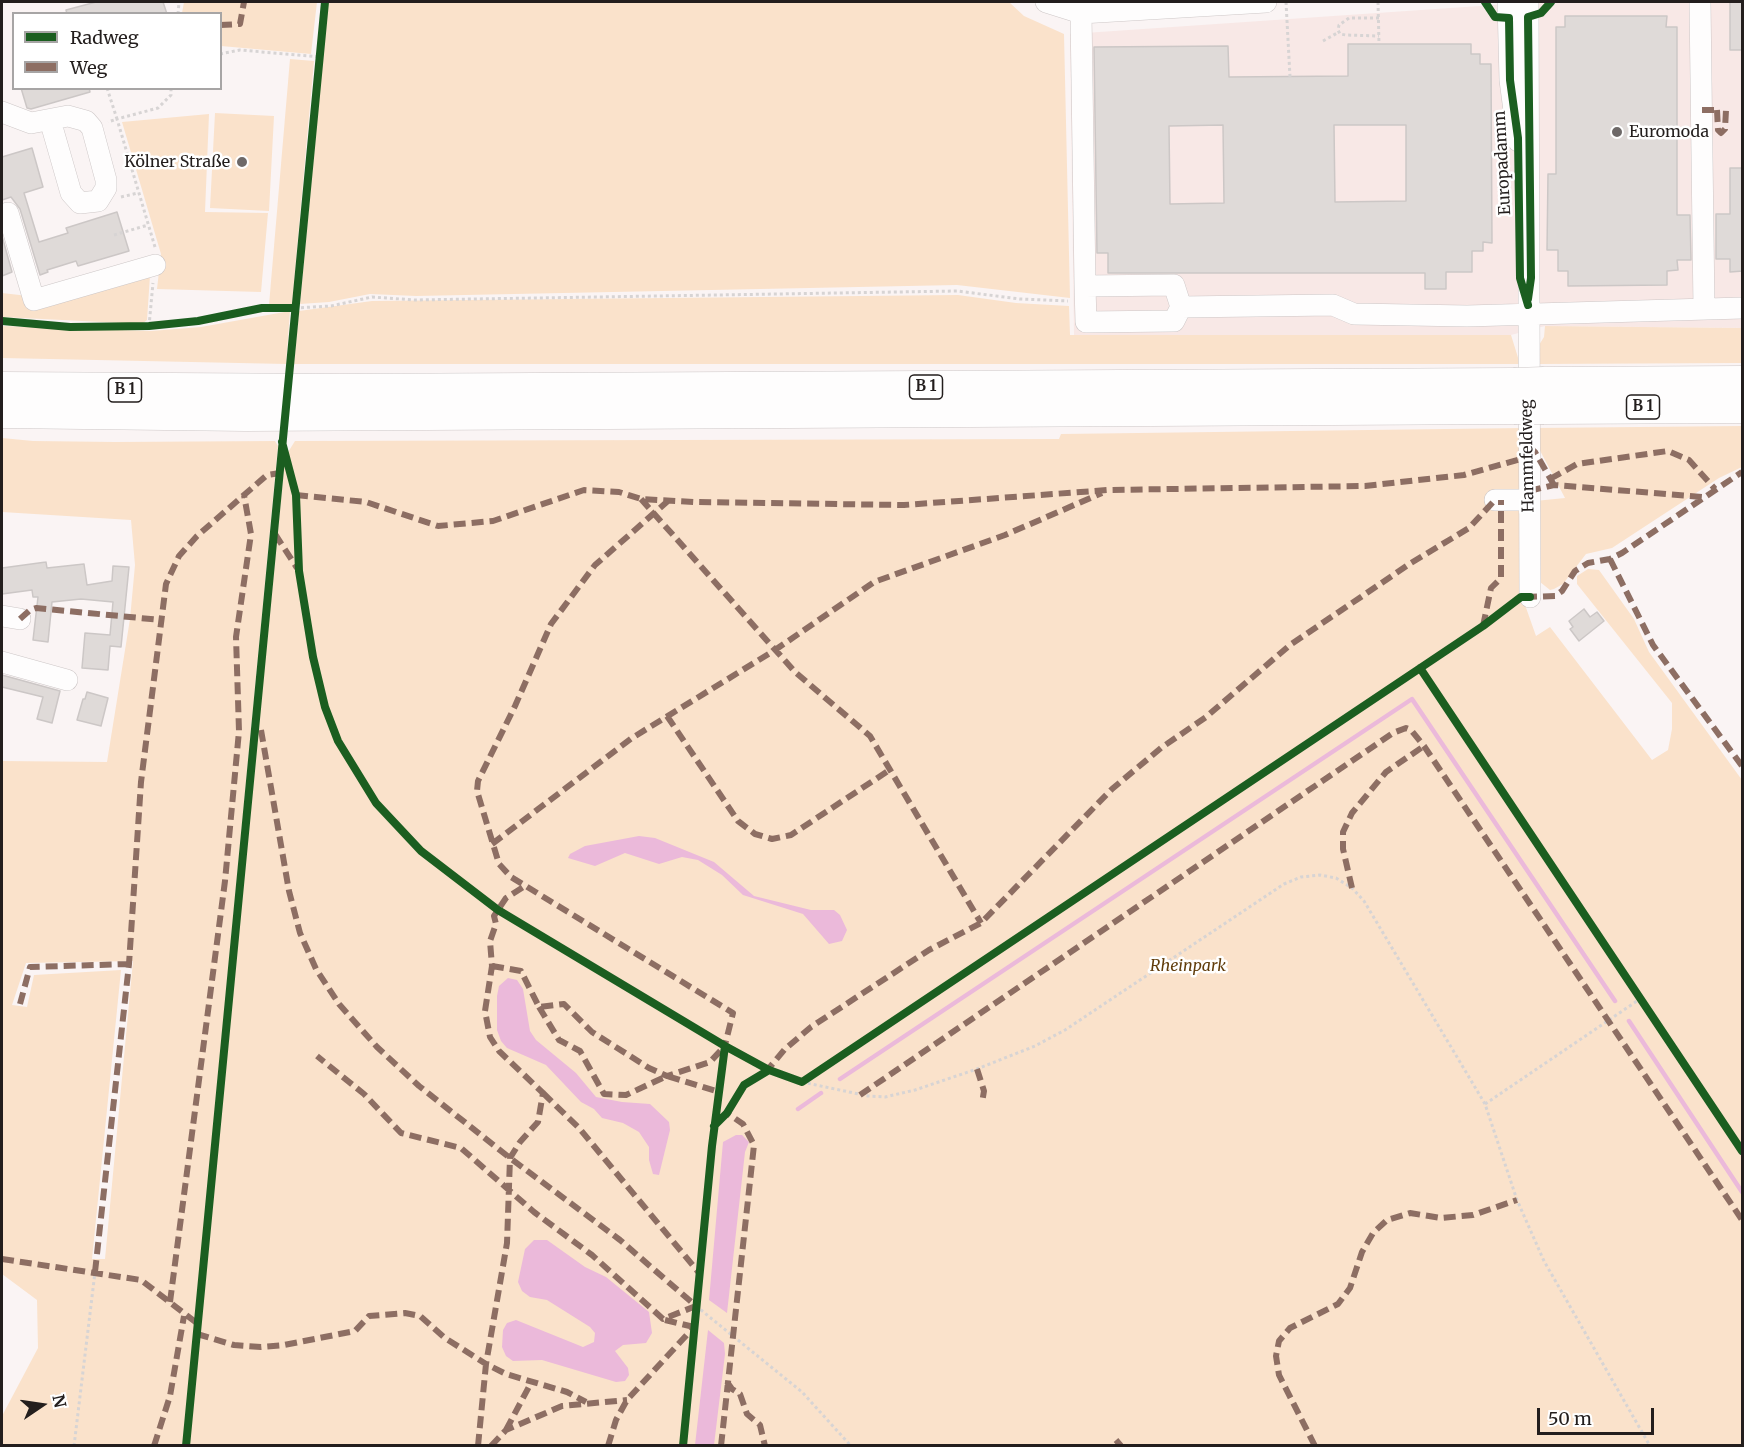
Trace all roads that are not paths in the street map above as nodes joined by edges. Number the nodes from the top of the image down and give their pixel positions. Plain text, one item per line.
1 (1046, 2) edge
2 (1256, 2) edge
3 (1508, 2) edge
4 (1528, 2) edge
5 (1700, 2) edge
6 (1081, 13) junction
7 (2, 112) edge
8 (50, 120) junction
9 (1532, 183) junction
10 (2, 215) edge
11 (155, 265) road end
12 (1085, 294) junction
13 (1181, 308) junction
14 (1743, 308) edge
15 (1704, 309) junction
16 (1528, 310) junction
17 (1743, 382) edge
18 (2, 388) edge
19 (1529, 396) junction
20 (247, 403) junction
21 (1743, 407) edge
22 (2, 412) edge
23 (1495, 500) dead end
24 (1529, 500) junction
25 (1530, 597) dead end
26 (2, 662) edge
27 (67, 680) dead end

1 - 6 street
2 - 6 street
3 - 9 street, Europadamm
4 - 9 street, Europadamm
5 - 15 street
6 - 12 street
7 - 8 street
8 - 8 street
9 - 16 street, Europadamm
10 - 11 street
12 - 13 street
12 - 13 street
13 - 16 street
14 - 15 street
15 - 16 street
16 - 24 street, Hammfeldweg
17 - 19 highway, B 1
18 - 20 highway, B 1
19 - 20 highway, B 1
19 - 21 highway, B 1
20 - 22 highway, B 1
23 - 24 street
24 - 25 street, Hammfeldweg
26 - 27 street

